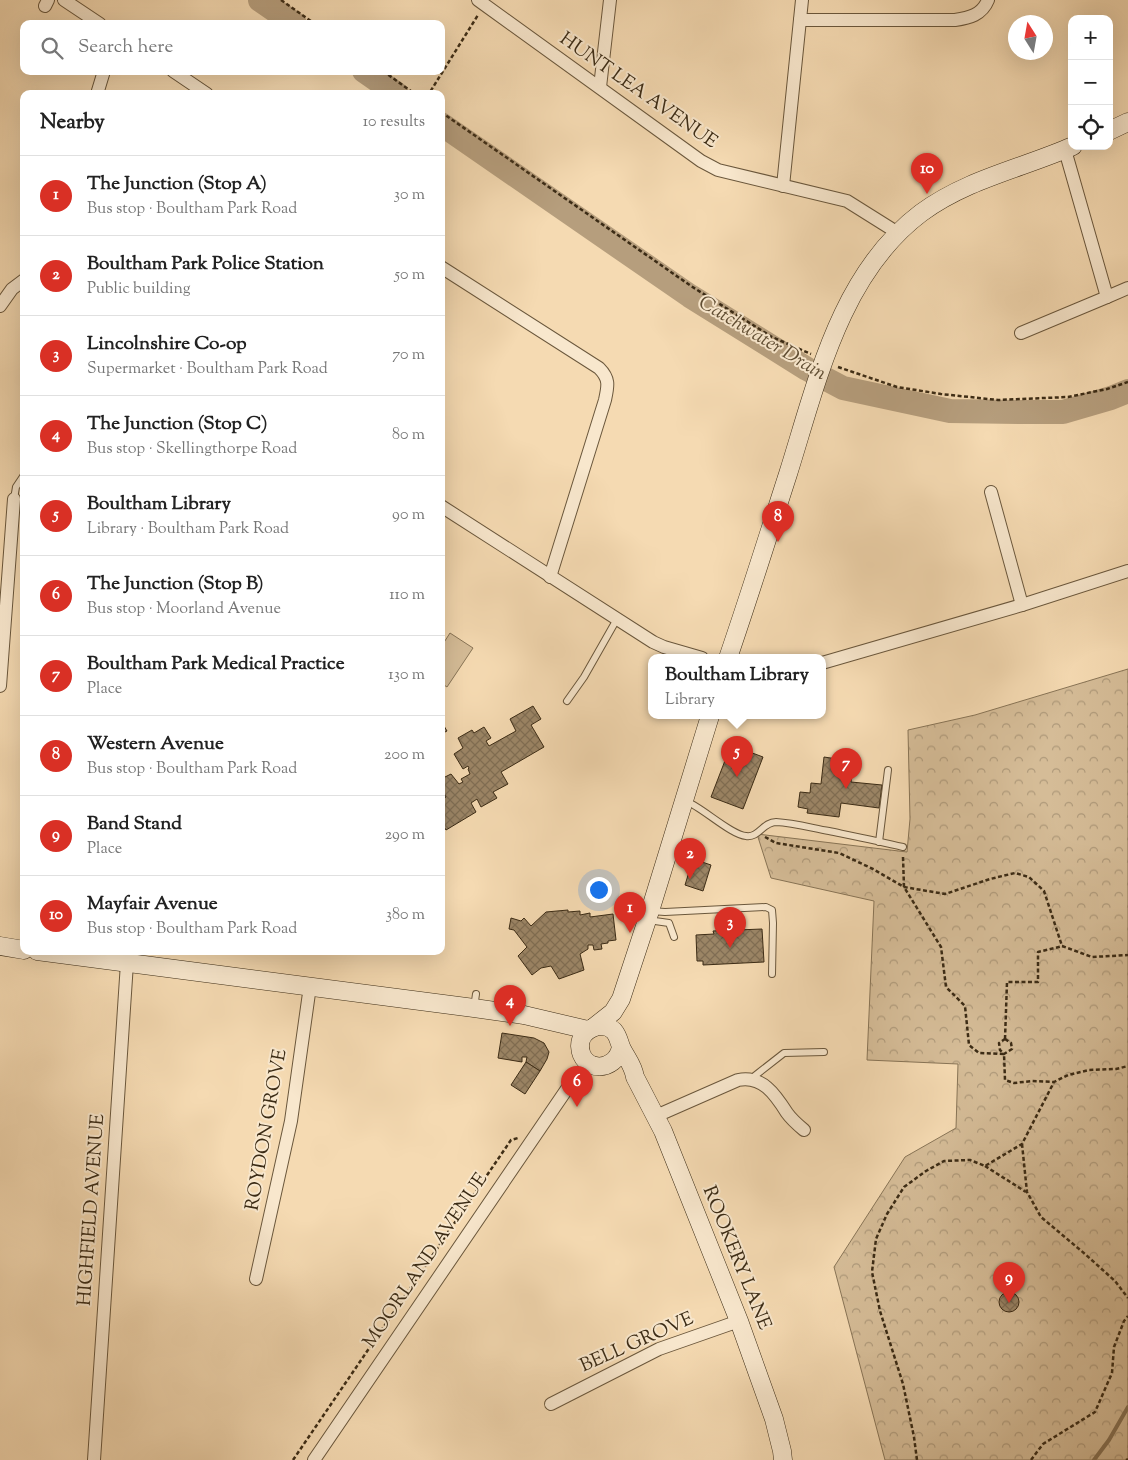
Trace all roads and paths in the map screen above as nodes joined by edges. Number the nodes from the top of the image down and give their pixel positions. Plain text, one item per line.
1 (64, 0) edge
2 (281, 0) edge
3 (610, 0) edge
4 (802, 0) edge
5 (988, 0) edge
6 (481, 2) edge
7 (94, 20) edge
8 (309, 20) edge
9 (800, 20) junction
10 (445, 66) edge
11 (103, 75) edge
12 (179, 75) edge
13 (389, 75) edge
14 (440, 75) edge
15 (600, 87) junction
16 (98, 90) edge
17 (201, 90) edge
18 (409, 90) edge
19 (431, 90) edge
20 (445, 115) edge
21 (1128, 122) edge
22 (1113, 128) edge
23 (1068, 148) edge
24 (1070, 150) edge
25 (783, 186) junction
26 (898, 233) junction
27 (445, 270) edge
28 (20, 283) edge
29 (1128, 288) edge
30 (1107, 297) junction
31 (0, 306) edge
32 (1021, 333) dead end
33 (824, 363) junction
34 (1128, 382) edge
35 (20, 480) edge
36 (991, 492) dead end
37 (14, 499) joint
38 (445, 509) edge
39 (1128, 571) edge
40 (550, 577) junction
41 (1022, 605) junction
42 (617, 619) junction
43 (688, 654) edge
44 (729, 654) edge
45 (826, 662) edge
46 (0, 686) edge
47 (568, 702) dead end
48 (709, 719) edge
49 (888, 770) dead end
50 (683, 800) junction
51 (757, 834) junction
52 (879, 842) junction
53 (903, 847) dead end
54 (903, 856) dead end
55 (904, 887) junction
56 (649, 915) junction
57 (674, 937) dead end
58 (0, 946) edge
59 (1064, 946) junction
60 (20, 949) edge
61 (67, 955) edge
62 (1128, 955) edge
63 (127, 963) junction
64 (772, 974) dead end
65 (310, 986) junction
66 (621, 999) junction
67 (586, 1037) junction
68 (1006, 1039) junction
69 (618, 1040) junction
70 (824, 1052) dead end
71 (1004, 1054) junction
72 (598, 1065) junction
73 (1128, 1066) edge
74 (635, 1077) junction
75 (752, 1078) junction
76 (1054, 1082) junction
77 (571, 1083) junction
78 (656, 1116) junction
79 (804, 1130) dead end
80 (536, 1132) junction
81 (1022, 1144) junction
82 (985, 1166) junction
83 (1027, 1192) junction
84 (256, 1279) dead end
85 (1128, 1298) edge
86 (1128, 1316) edge
87 (739, 1321) junction
88 (551, 1404) dead end
89 (94, 1460) edge
90 (293, 1460) edge
91 (314, 1460) edge
92 (783, 1460) edge
93 (917, 1460) edge
94 (1031, 1460) edge

1 - 7 street
2 - 8 path
3 - 15 street
4 - 9 street
5 - 9 street
6 - 10 path
6 - 15 street, HUNT LEA AVENUE
9 - 25 street
11 - 16 street
12 - 17 street
13 - 18 path
14 - 19 path
15 - 25 street, HUNT LEA AVENUE
20 - 33 path
21 - 22 street
23 - 26 street
24 - 30 street
25 - 26 street, HUNT LEA AVENUE
26 - 33 street
27 - 40 street
28 - 31 street
29 - 30 street
30 - 32 street
33 - 34 path
33 - 44 street
35 - 37 lane
36 - 41 street
37 - 46 street
38 - 40 street
39 - 41 street
40 - 42 street
41 - 45 street
42 - 43 street
42 - 47 lane
48 - 50 street
49 - 52 lane
50 - 51 lane
50 - 56 street
51 - 52 lane
51 - 55 path
52 - 53 lane
54 - 55 path
55 - 59 path
55 - 71 path
56 - 57 lane
56 - 64 lane
56 - 66 street
58 - 60 street
59 - 62 path
59 - 68 path
61 - 63 street
63 - 65 street
63 - 89 street, HIGHFIELD AVENUE
65 - 67 street
65 - 84 street, ROYDON GROVE
66 - 67 street
66 - 69 street
67 - 69 street
67 - 72 street
67 - 77 street, MOORLAND AVENUE
68 - 71 path
68 - 71 path
69 - 72 street
69 - 74 street, ROOKERY LANE
70 - 75 lane
71 - 76 path
72 - 74 street
72 - 77 street, MOORLAND AVENUE
73 - 76 path
74 - 78 street, ROOKERY LANE
75 - 78 street
75 - 79 street
76 - 81 path
77 - 80 street, MOORLAND AVENUE
78 - 87 street, ROOKERY LANE
80 - 90 path
80 - 91 street, MOORLAND AVENUE
81 - 82 path
81 - 83 path
82 - 83 path
82 - 93 path
83 - 85 path
86 - 94 path
87 - 88 street, BELL GROVE
87 - 92 street, ROOKERY LANE

